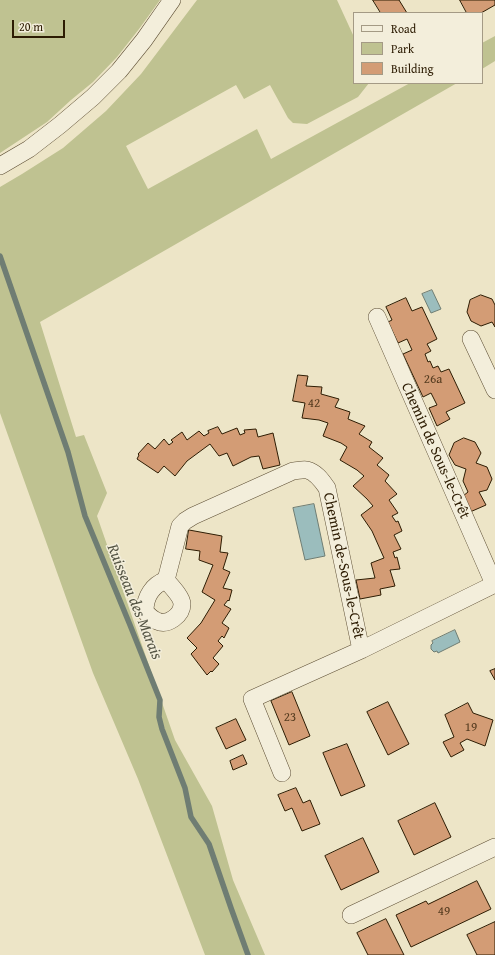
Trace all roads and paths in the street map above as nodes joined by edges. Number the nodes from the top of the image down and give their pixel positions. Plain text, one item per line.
1 (172, 0) edge
2 (0, 166) edge
3 (377, 317) dead end
4 (471, 339) dead end
5 (495, 390) edge
6 (166, 580) dead end
7 (494, 584) edge
8 (361, 650) junction
9 (282, 773) dead end
10 (495, 847) edge
11 (351, 915) dead end

1 - 2 street
3 - 7 street, Chemin de Sous-le-Crêt
4 - 5 street
6 - 8 street, Chemin de-Sous-le-Crêt
7 - 8 street, Chemin de-Sous-le-Crêt
8 - 9 street, Chemin de-Sous-le-Crêt
10 - 11 street

